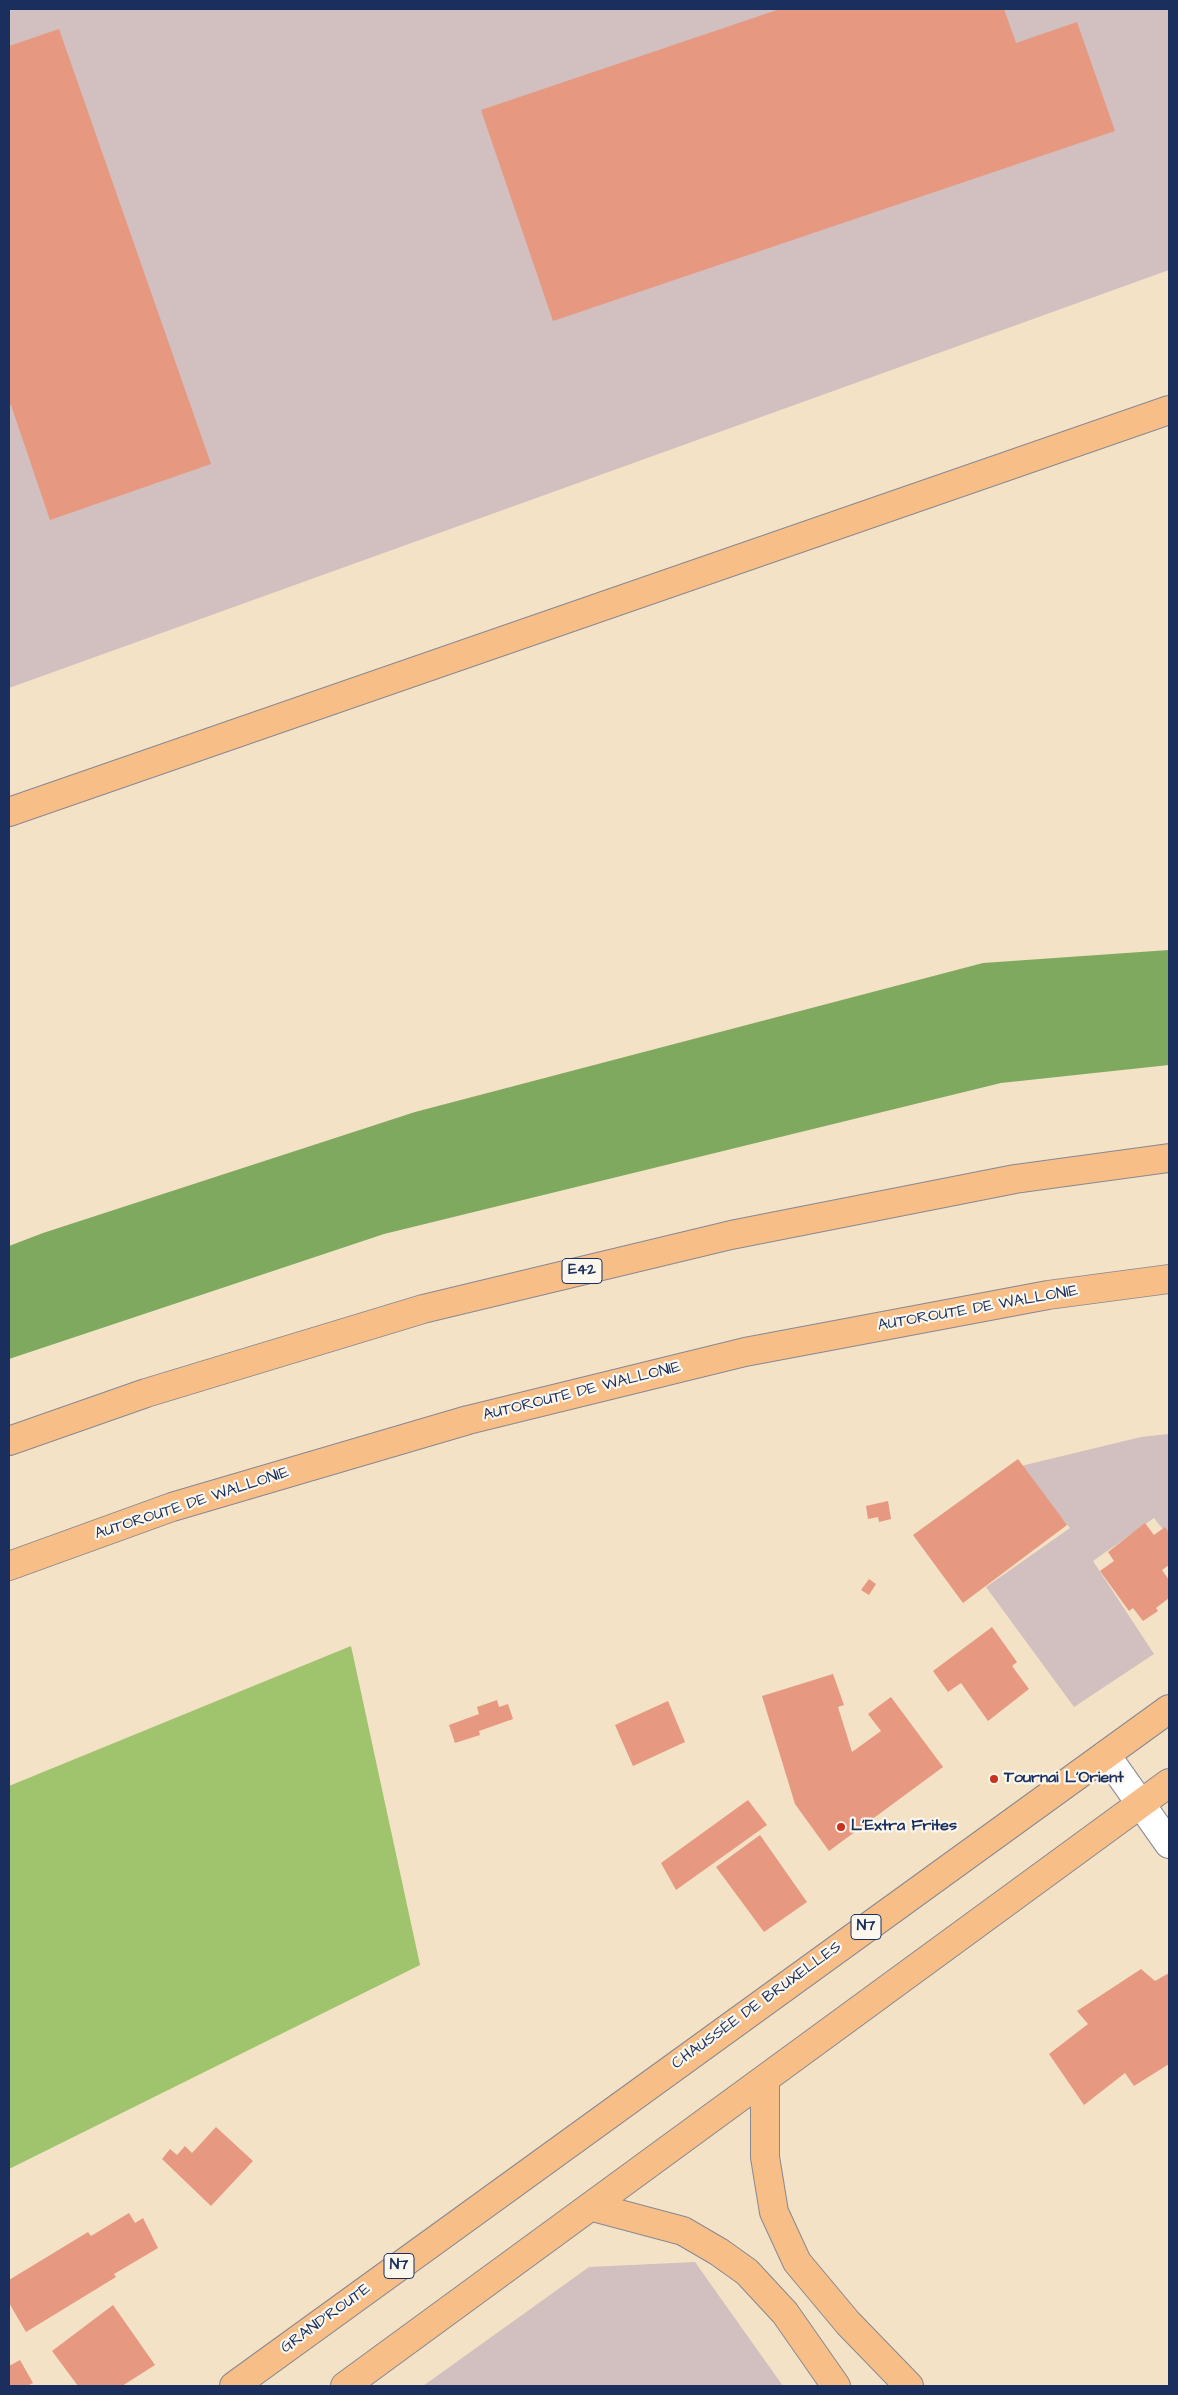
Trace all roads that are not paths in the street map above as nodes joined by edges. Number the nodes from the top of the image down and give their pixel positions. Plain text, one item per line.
1 (1169, 410) edge
2 (9, 812) edge
3 (1169, 1158) edge
4 (1169, 1279) edge
5 (9, 1441) edge
6 (9, 1566) edge
7 (1169, 1708) edge
8 (1106, 1755) junction
9 (1169, 1784) edge
10 (1141, 1804) junction
11 (1169, 1844) edge
12 (765, 2080) junction
13 (564, 2146) joint
14 (593, 2207) junction
15 (234, 2386) edge
16 (344, 2386) edge
17 (836, 2386) edge
18 (909, 2386) edge

1 - 2 main road
3 - 5 main road, E42
4 - 6 main road, AUTOROUTE DE WALLONIE
7 - 8 main road, CHAUSSÉE DE BRUXELLES / N7
8 - 10 street
8 - 13 main road, CHAUSSÉE DE BRUXELLES / N7
9 - 10 main road
10 - 11 street
10 - 12 main road
12 - 14 main road
12 - 18 main road
13 - 15 main road, GRAND'ROUTE / N7
14 - 16 main road
14 - 17 main road

